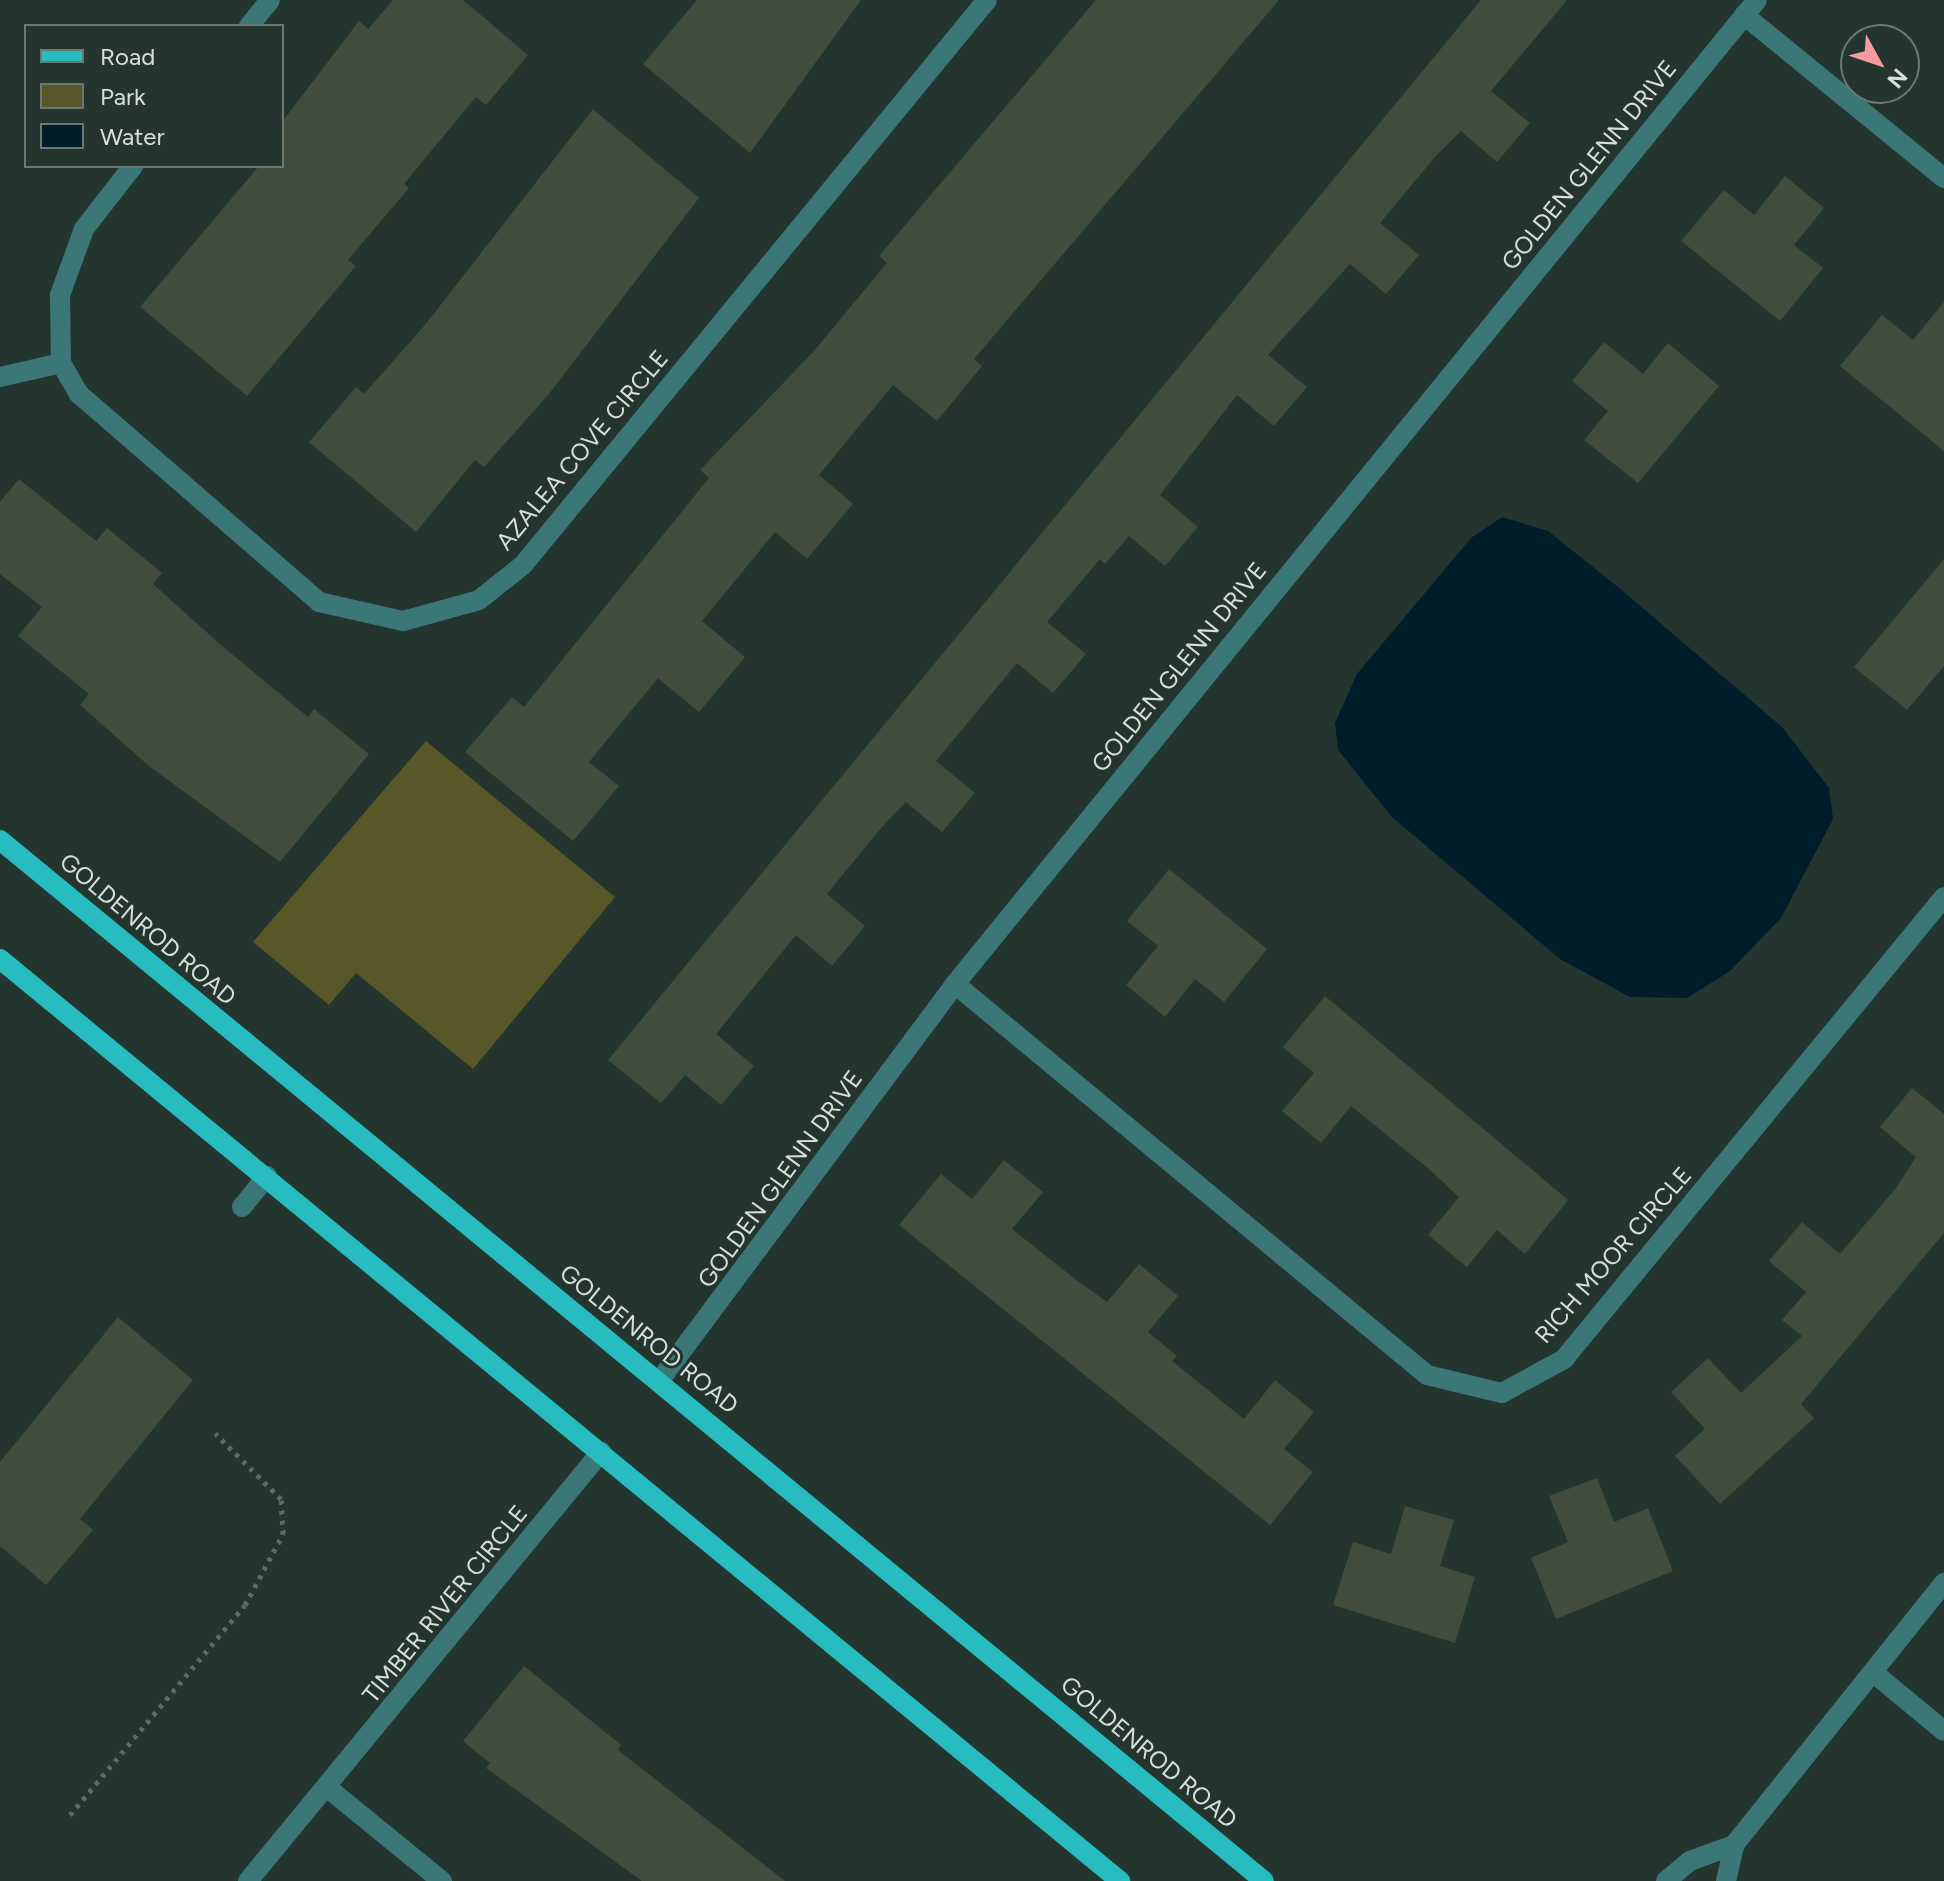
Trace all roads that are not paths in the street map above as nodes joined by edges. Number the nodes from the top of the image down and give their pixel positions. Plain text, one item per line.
1 (270, 0) edge
2 (987, 0) edge
3 (1750, 8) edge
4 (251, 24) edge
5 (132, 168) edge
6 (1944, 178) edge
7 (61, 363) junction
8 (0, 377) edge
9 (0, 840) edge
10 (1944, 897) edge
11 (0, 959) edge
12 (955, 984) junction
13 (267, 1176) junction
14 (242, 1207) dead end
15 (660, 1380) junction
16 (601, 1452) junction
17 (1944, 1583) edge
18 (1875, 1674) junction
19 (1944, 1731) edge
20 (329, 1789) junction
21 (1734, 1845) junction
22 (248, 1881) edge
23 (442, 1881) edge
24 (1120, 1881) edge
25 (1264, 1881) edge
26 (1666, 1881) edge
27 (1726, 1881) edge

1 - 4 street
2 - 7 street, AZALEA COVE CIRCLE
3 - 6 street
3 - 12 street, GOLDEN GLENN DRIVE
5 - 7 street
7 - 8 street
9 - 15 main road, GOLDENROD ROAD
10 - 12 street, RICH MOOR CIRCLE
11 - 13 main road
12 - 15 street, GOLDEN GLENN DRIVE
13 - 14 street
13 - 16 main road
15 - 25 main road, GOLDENROD ROAD
16 - 20 street, TIMBER RIVER CIRCLE
16 - 24 main road
17 - 18 street
18 - 19 street
18 - 21 street
20 - 22 street, TIMBER RIVER CIRCLE
20 - 23 street
21 - 26 street
21 - 27 street

